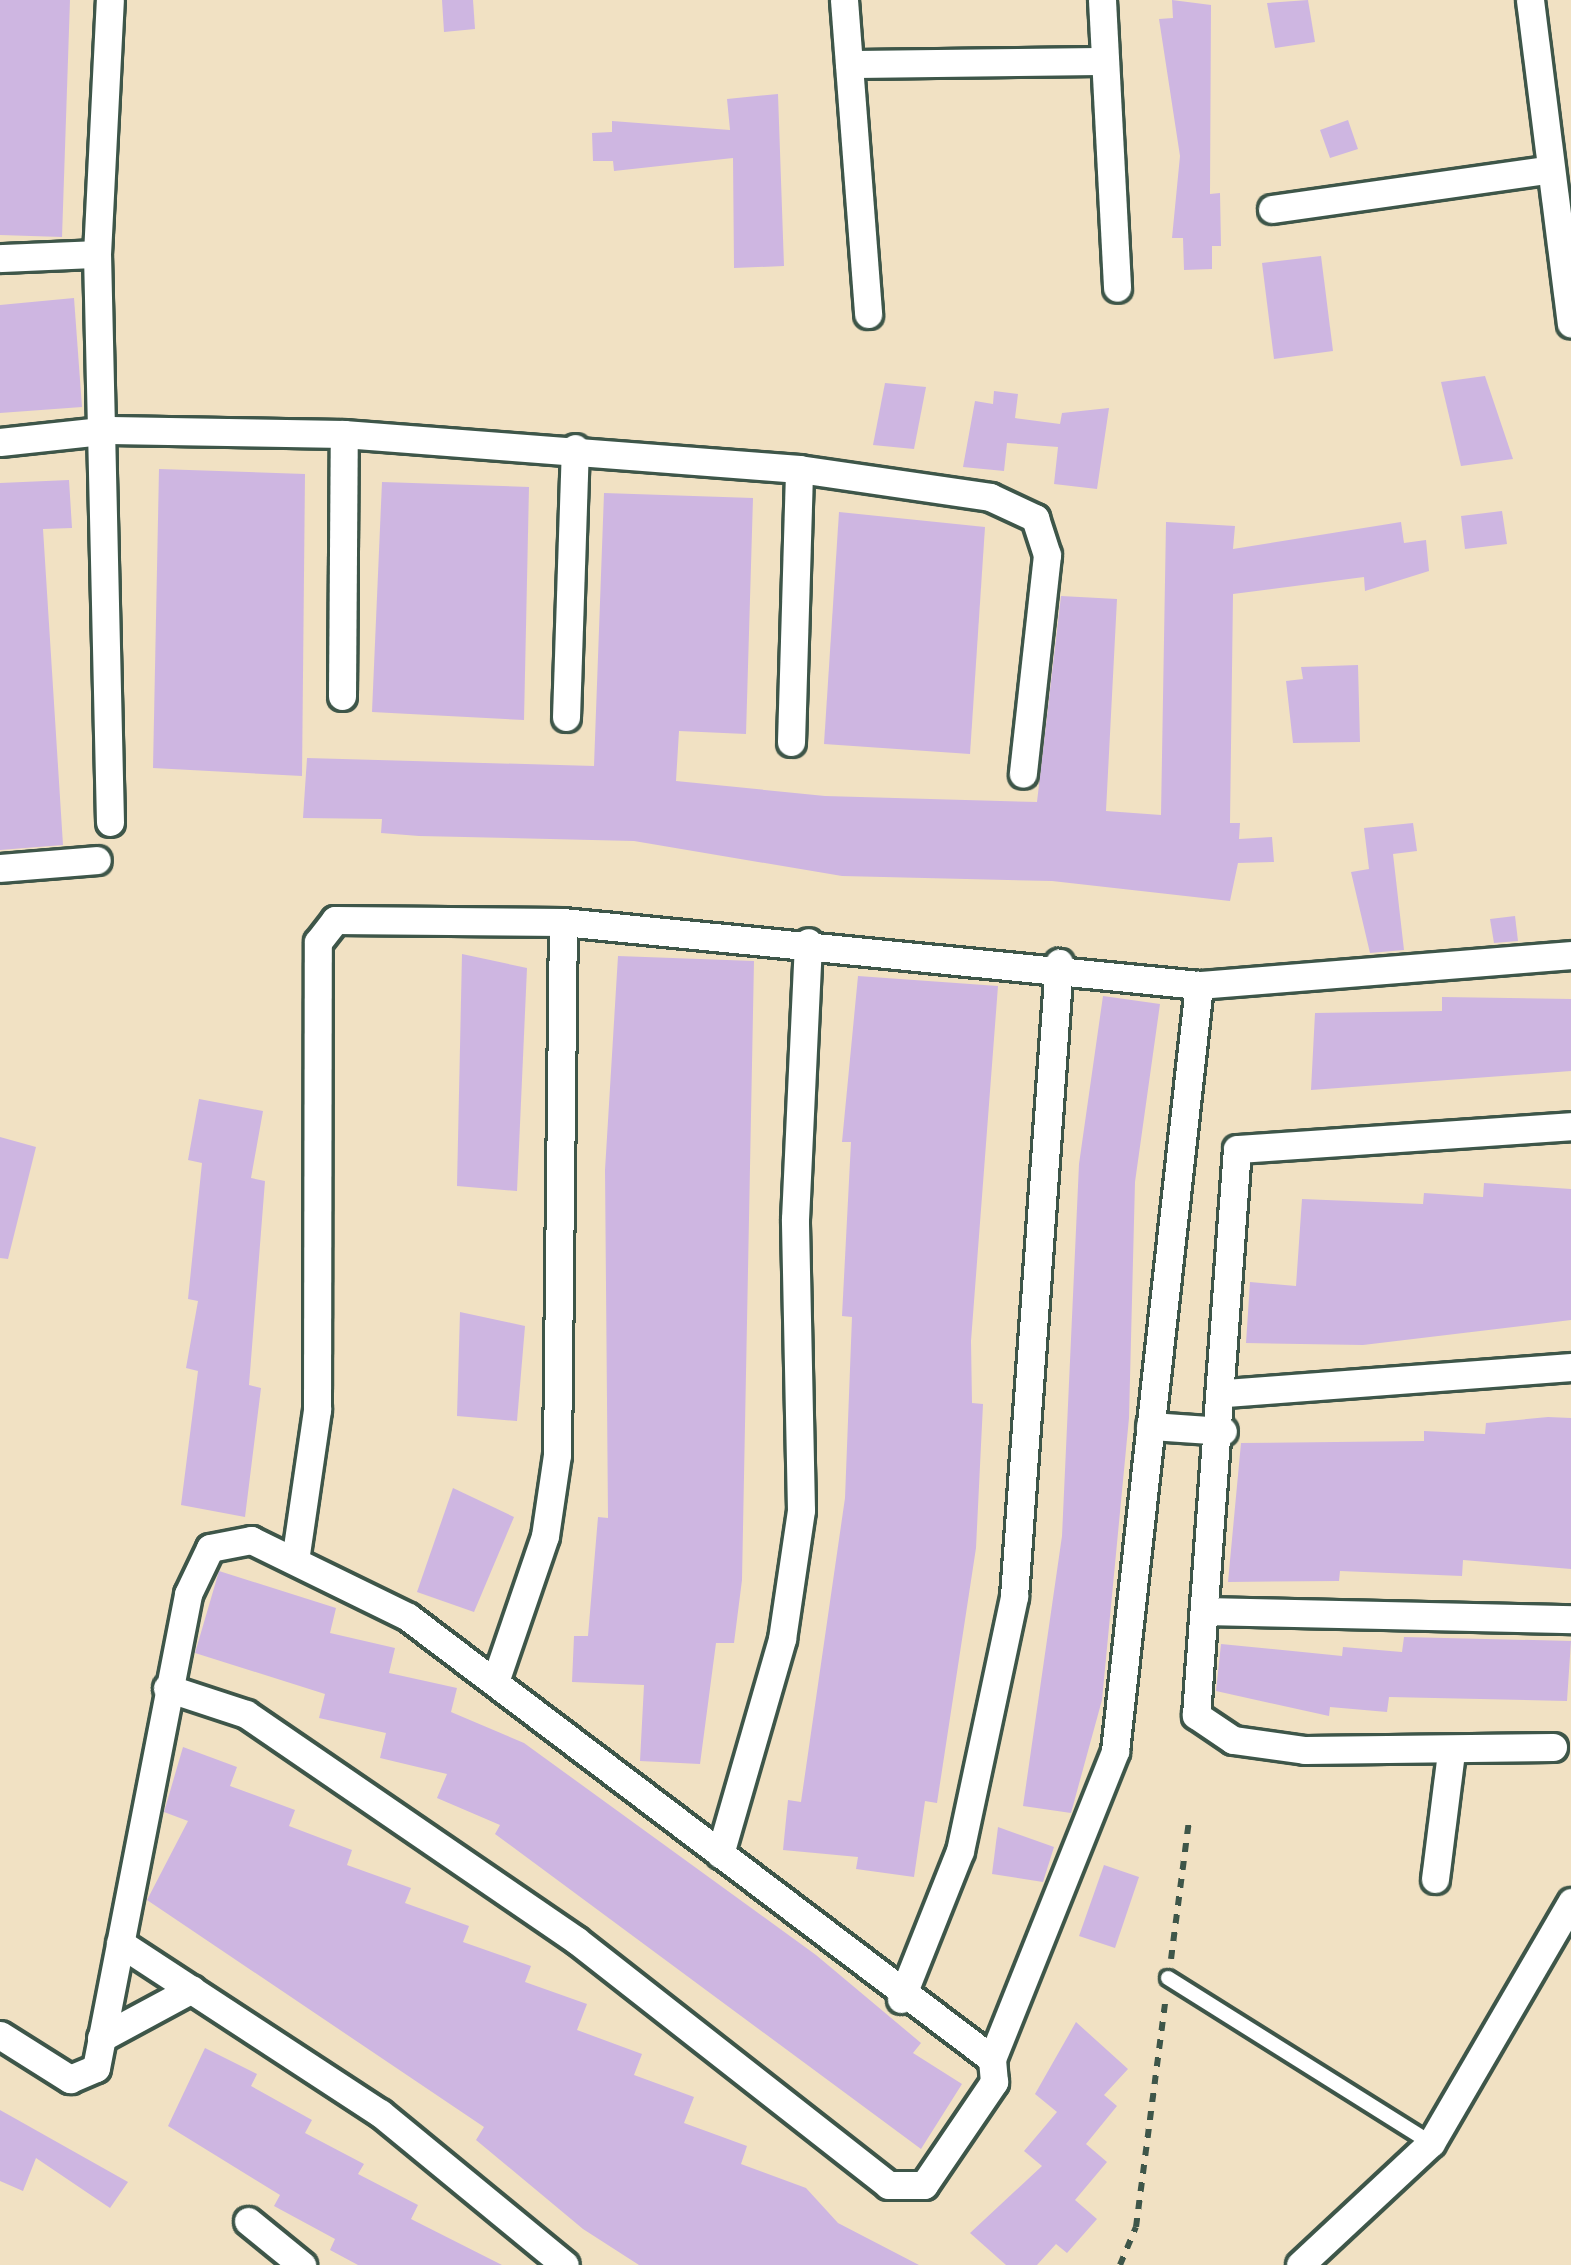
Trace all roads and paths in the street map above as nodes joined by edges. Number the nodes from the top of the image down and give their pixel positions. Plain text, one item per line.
1 (110, 0) edge
2 (844, 0) edge
3 (1102, 0) edge
4 (1530, 0) edge
5 (1105, 61) junction
6 (849, 64) junction
7 (1547, 170) junction
8 (1272, 208) dead end
9 (98, 254) junction
10 (0, 258) edge
11 (1569, 286) edge
12 (1117, 288) dead end
13 (868, 314) dead end
14 (1571, 323) edge
15 (110, 430) junction
16 (344, 434) junction
17 (0, 442) edge
18 (575, 448) junction
19 (799, 469) junction
20 (342, 696) dead end
21 (566, 717) dead end
22 (791, 742) dead end
23 (1023, 775) dead end
24 (110, 822) dead end
25 (97, 860) dead end
26 (0, 868) edge
27 (562, 922) junction
28 (808, 943) junction
29 (1571, 955) edge
30 (1059, 964) junction
31 (1199, 985) junction
32 (1571, 1126) edge
33 (1571, 1367) edge
34 (1226, 1393) junction
35 (1150, 1426) junction
36 (1223, 1431) junction
37 (296, 1554) junction
38 (1207, 1612) junction
39 (1571, 1619) edge
40 (495, 1682) junction
41 (167, 1688) junction
42 (1553, 1748) dead end
43 (1450, 1753) junction
44 (1189, 1820) dead end
45 (720, 1854) junction
46 (1435, 1879) dead end
47 (1571, 1902) edge
48 (1565, 1939) edge
49 (120, 1943) junction
50 (1168, 1978) junction
51 (191, 1989) junction
52 (901, 1999) junction
53 (0, 2035) edge
54 (101, 2038) junction
55 (992, 2059) junction
56 (1431, 2143) junction
57 (248, 2222) dead end
58 (302, 2265) edge
59 (565, 2265) edge
60 (1120, 2265) edge
61 (1300, 2265) edge

1 - 9 street
2 - 6 street
3 - 5 street
4 - 7 street
5 - 6 street
5 - 12 street
6 - 13 street
7 - 8 street
7 - 11 street
9 - 10 street
9 - 15 street
11 - 14 street
15 - 16 street
15 - 17 street
15 - 24 street
16 - 18 street
16 - 20 street
18 - 19 street
18 - 21 street
19 - 22 street
19 - 23 street
25 - 26 street
27 - 28 street
27 - 37 street
27 - 40 street
28 - 30 street
28 - 45 street
29 - 31 street
30 - 31 street
30 - 52 street
31 - 35 street
32 - 34 street
33 - 34 street
34 - 36 street
35 - 36 street
35 - 55 street
36 - 38 street
37 - 40 street
37 - 41 street
38 - 39 street
38 - 43 street
40 - 45 street
41 - 49 street
41 - 55 street
42 - 43 street
43 - 46 street
44 - 50 path
45 - 52 street
47 - 48 street
48 - 56 street
49 - 51 street
49 - 54 street
50 - 56 lane
50 - 60 path
51 - 54 street
51 - 59 street
52 - 55 street
53 - 54 street
56 - 61 street
57 - 58 street

